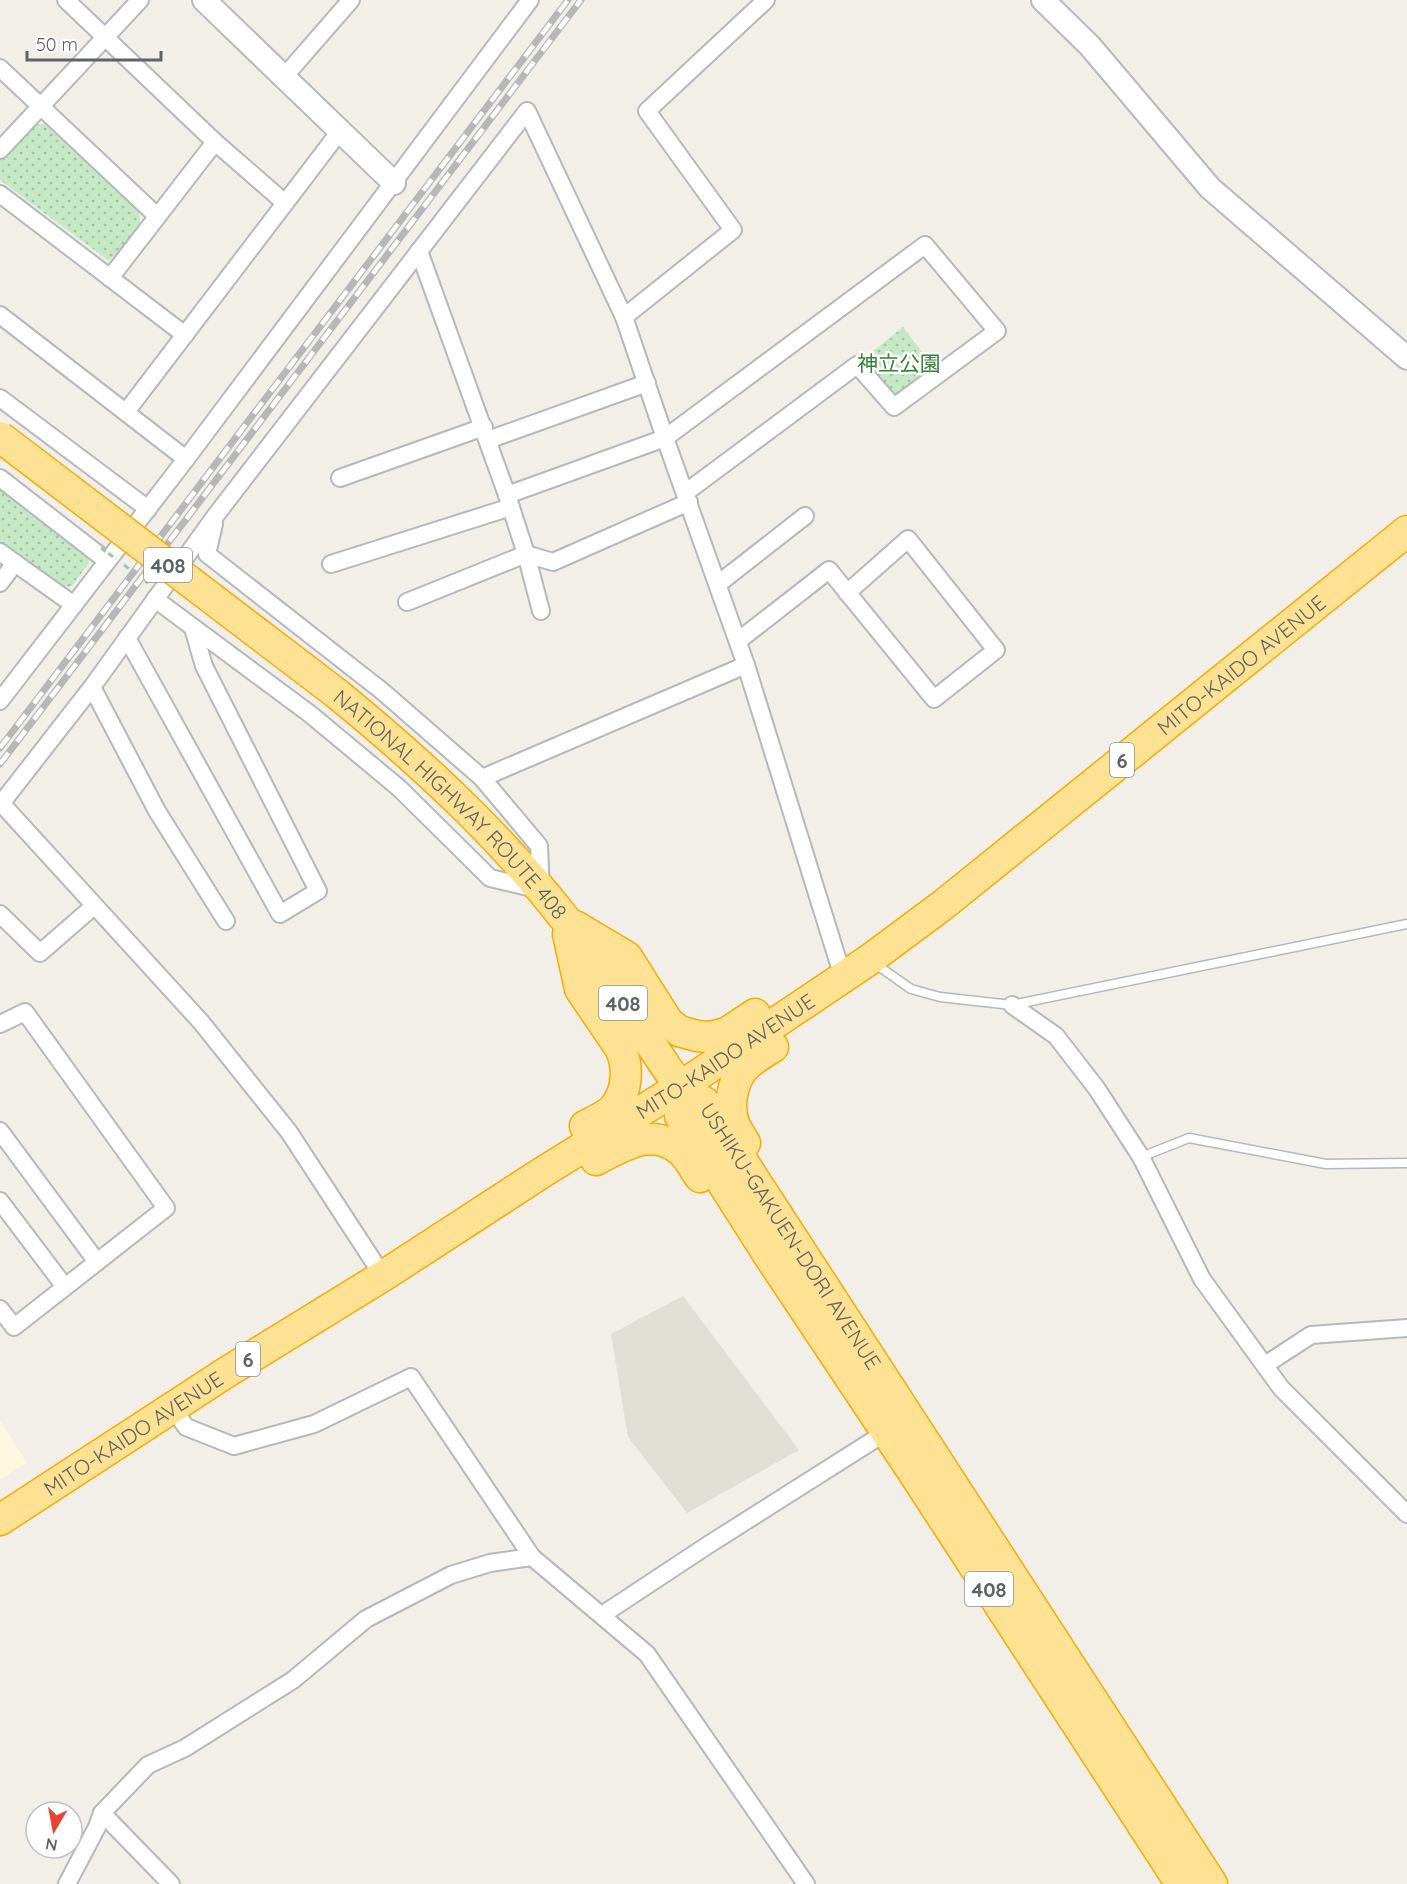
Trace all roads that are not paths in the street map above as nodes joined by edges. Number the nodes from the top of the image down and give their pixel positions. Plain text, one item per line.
1 (66, 0) edge
2 (140, 0) edge
3 (204, 0) edge
4 (530, 0) edge
5 (766, 0) edge
6 (1043, 0) edge
7 (342, 3) edge
8 (105, 38) junction
9 (0, 68) edge
10 (284, 77) junction
11 (41, 107) junction
12 (340, 131) junction
13 (215, 141) junction
14 (0, 150) edge
15 (394, 183) junction
16 (0, 194) edge
17 (285, 203) junction
18 (157, 216) junction
19 (419, 251) junction
20 (110, 278) junction
21 (0, 315) edge
22 (624, 317) junction
23 (185, 335) junction
24 (1407, 358) edge
25 (647, 383) junction
26 (0, 398) edge
27 (126, 412) junction
28 (486, 434) junction
29 (0, 437) edge
30 (665, 438) junction
31 (186, 459) junction
32 (0, 478) edge
33 (340, 478) dead end
34 (687, 498) junction
35 (509, 501) junction
36 (148, 509) junction
37 (216, 515) junction
38 (805, 516) dead end
39 (1407, 531) edge
40 (0, 552) edge
41 (526, 554) junction
42 (108, 556) junction
43 (15, 563) junction
44 (331, 564) dead end
45 (0, 583) edge
46 (718, 584) junction
47 (847, 592) junction
48 (154, 593) junction
49 (407, 602) dead end
50 (74, 605) junction
51 (541, 611) dead end
52 (193, 628) junction
53 (127, 638) junction
54 (738, 642) junction
55 (746, 665) junction
56 (92, 687) junction
57 (0, 701) edge
58 (482, 778) junction
59 (1, 804) edge
60 (541, 890) junction
61 (94, 906) junction
62 (0, 914) edge
63 (565, 920) junction
64 (226, 921) dead end
65 (1407, 924) edge
66 (869, 960) junction
67 (843, 977) junction
68 (816, 996) junction
69 (1012, 1005) junction
70 (0, 1024) edge
71 (680, 1087) junction
72 (0, 1131) edge
73 (1141, 1157) junction
74 (1407, 1163) edge
75 (543, 1172) junction
76 (0, 1201) edge
77 (499, 1201) junction
78 (798, 1244) junction
79 (767, 1253) junction
80 (97, 1262) junction
81 (383, 1276) junction
82 (65, 1287) junction
83 (0, 1309) edge
84 (1407, 1328) edge
85 (1265, 1365) junction
86 (172, 1407) junction
87 (898, 1425) junction
88 (1407, 1514) edge
89 (0, 1521) edge
90 (532, 1557) junction
91 (602, 1615) junction
92 (102, 1813) junction
93 (67, 1884) edge
94 (171, 1884) edge
95 (806, 1884) edge
96 (1181, 1884) edge
97 (1212, 1884) edge

1 - 8 street
2 - 8 street
3 - 10 street
4 - 15 street
5 - 22 street
6 - 24 street
7 - 10 street
8 - 11 street
8 - 13 street
9 - 11 street
10 - 12 street
11 - 14 street
11 - 18 street
12 - 15 street
12 - 17 street
13 - 17 street
13 - 18 street
15 - 31 street
16 - 20 street
17 - 23 street
18 - 20 street
19 - 22 street
19 - 28 street
19 - 37 street
20 - 23 street
21 - 27 street
22 - 25 street
23 - 27 street
25 - 28 street
25 - 30 street
26 - 36 street
27 - 31 street
28 - 33 street
28 - 35 street
29 - 60 highway, NATIONAL HIGHWAY ROUTE 408 / 408, bridge
30 - 34 street
30 - 34 street
30 - 35 street
31 - 36 street
32 - 42 street
34 - 41 street
34 - 46 street
35 - 41 street
35 - 44 street
36 - 42 street
37 - 48 street
37 - 58 street
38 - 46 street
39 - 66 highway, MITO-KAIDO AVENUE / 6
40 - 43 street
41 - 49 street
41 - 51 street
42 - 50 street
43 - 45 street
43 - 50 street
46 - 54 street
47 - 47 street
47 - 54 street
48 - 52 street
48 - 53 street
50 - 57 street
52 - 53 street
52 - 60 street
53 - 56 street
54 - 55 street
55 - 58 street
55 - 67 street
56 - 59 street
56 - 64 street
58 - 60 street
59 - 61 street
60 - 63 highway, NATIONAL HIGHWAY ROUTE 408 / 408
61 - 62 street
61 - 81 street
63 - 68 highway
63 - 71 highway, NATIONAL HIGHWAY ROUTE 408 / 408
63 - 75 highway
65 - 69 lane
66 - 67 highway, MITO-KAIDO AVENUE / 6
66 - 69 lane
67 - 68 highway, MITO-KAIDO AVENUE / 6
68 - 71 highway, MITO-KAIDO AVENUE / 6
68 - 78 highway
69 - 73 street
70 - 80 street
71 - 75 highway, MITO-KAIDO AVENUE / 6
71 - 78 highway, USHIKU-GAKUEN-DORI AVENUE / 408
71 - 79 highway, USHIKU-GAKUEN-DORI AVENUE / 408
72 - 80 street
73 - 74 lane
73 - 85 street
75 - 77 highway, MITO-KAIDO AVENUE / 6
76 - 82 street
77 - 79 highway
77 - 81 highway, MITO-KAIDO AVENUE / 6
78 - 87 highway, USHIKU-GAKUEN-DORI AVENUE / 408
79 - 87 highway, USHIKU-GAKUEN-DORI AVENUE / 408
80 - 82 street
81 - 86 highway, MITO-KAIDO AVENUE / 6
82 - 83 street
84 - 85 street
85 - 88 street
86 - 89 highway, MITO-KAIDO AVENUE / 6
86 - 90 street
87 - 91 street
87 - 96 highway, USHIKU-GAKUEN-DORI AVENUE / 408
87 - 97 highway, USHIKU-GAKUEN-DORI AVENUE / 408
90 - 91 street
90 - 92 street
91 - 95 street
92 - 93 street
92 - 94 street

